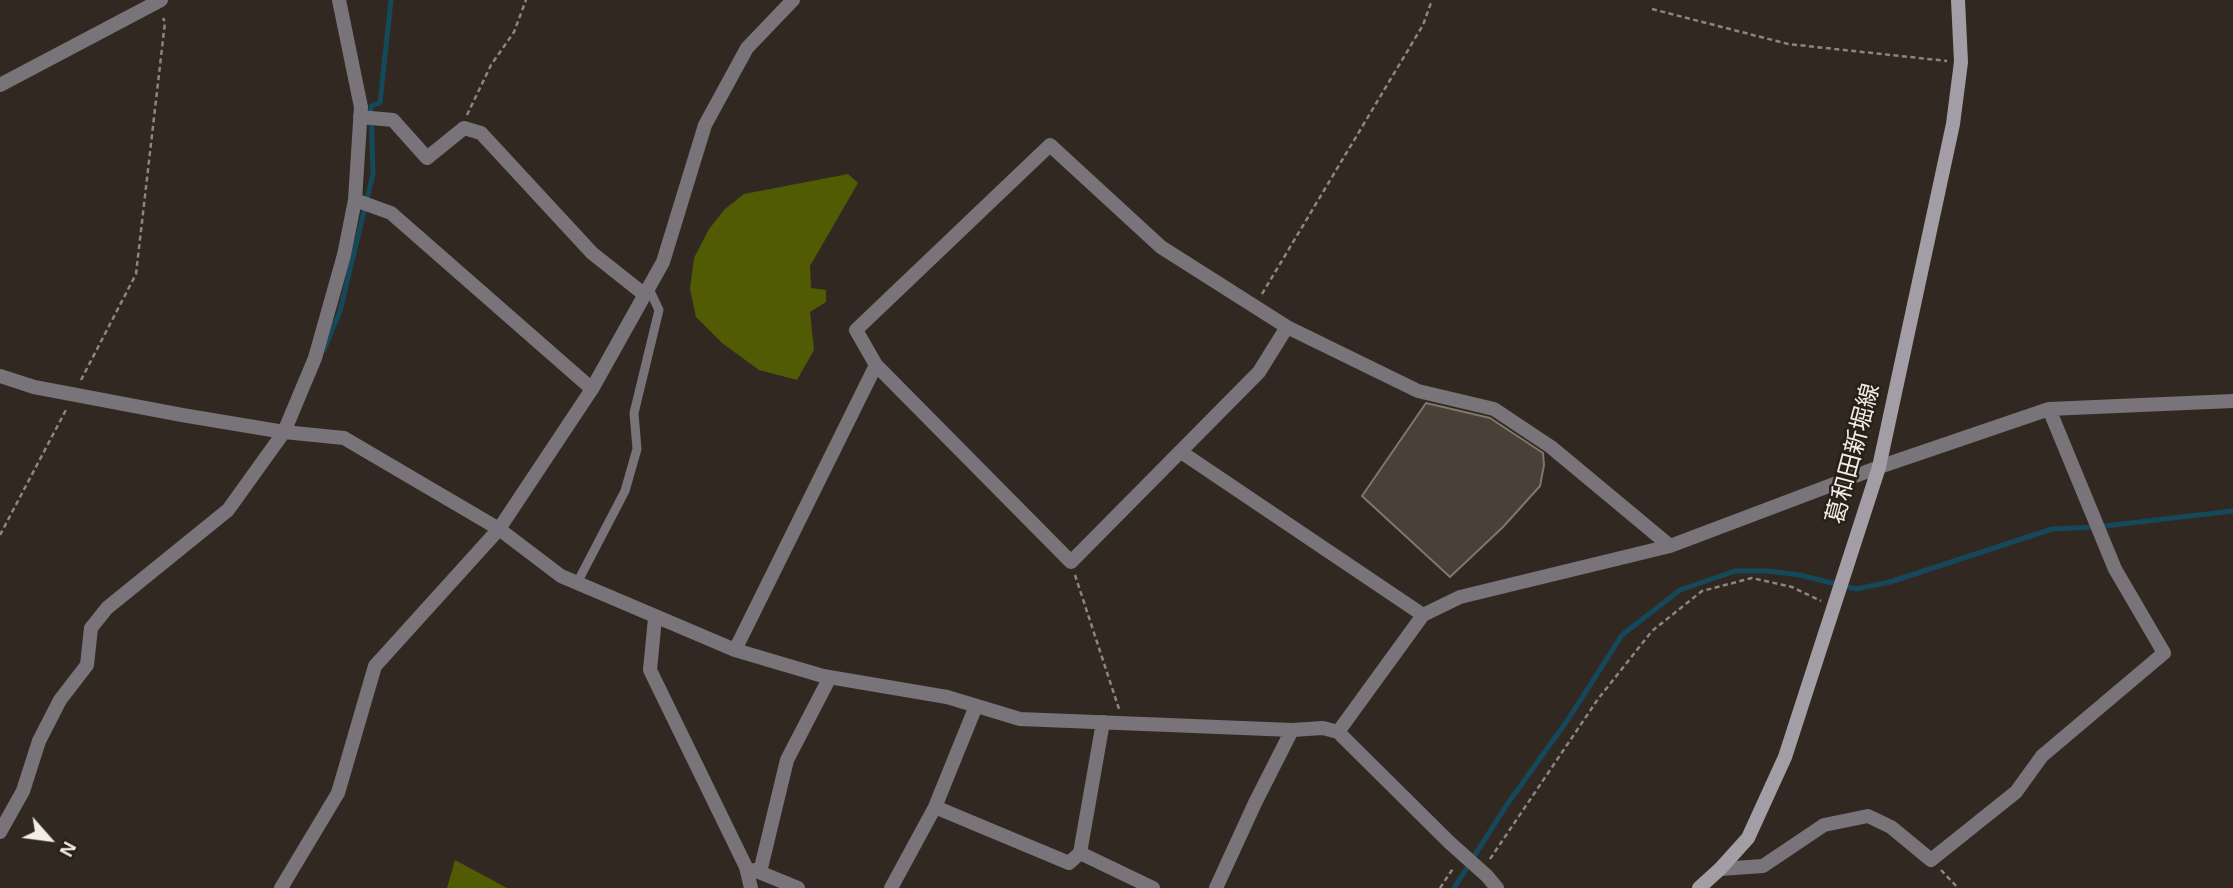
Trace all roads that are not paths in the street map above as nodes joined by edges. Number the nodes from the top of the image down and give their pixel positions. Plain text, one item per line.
1 (339, 0) edge
2 (793, 0) edge
3 (1958, 0) edge
4 (156, 1) edge
5 (0, 85) edge
6 (360, 117) junction
7 (355, 201) junction
8 (647, 292) junction
9 (1287, 327) junction
10 (876, 365) junction
11 (0, 376) edge
12 (592, 389) junction
13 (2233, 401) edge
14 (2049, 409) junction
15 (284, 432) junction
16 (1181, 452) junction
17 (1879, 467) junction
18 (499, 529) junction
19 (1670, 546) junction
20 (577, 583) junction
21 (1423, 615) junction
22 (655, 618) junction
23 (735, 650) junction
24 (830, 677) junction
25 (976, 706) junction
26 (1102, 722) junction
27 (1292, 730) junction
28 (1338, 732) junction
29 (935, 807) junction
30 (0, 832) edge
31 (1080, 853) junction
32 (746, 867) junction
33 (1720, 869) junction
34 (760, 872) junction
35 (281, 888) edge
36 (751, 888) edge
37 (798, 888) edge
38 (891, 888) edge
39 (1153, 888) edge
40 (1216, 888) edge
41 (1497, 888) edge
42 (1699, 888) edge

1 - 6 street
2 - 8 street
3 - 17 main road, 葛和田新堀線
4 - 5 street
6 - 7 street
6 - 8 street
7 - 12 street
7 - 15 street
8 - 12 street
8 - 20 lane
9 - 10 street
9 - 16 street
9 - 19 street
10 - 16 street
10 - 23 street
11 - 15 street
12 - 18 street
13 - 14 street
14 - 17 street
14 - 33 street
15 - 18 street
15 - 30 street
16 - 21 street
17 - 19 street
17 - 33 main road, 葛和田新堀線
18 - 20 street
18 - 35 street
19 - 21 street
20 - 22 street
21 - 28 street
22 - 23 street
22 - 32 street
23 - 24 street
24 - 25 street
24 - 34 street
25 - 26 street
25 - 29 street
26 - 27 street
26 - 31 street
27 - 28 street
27 - 40 street
28 - 41 street
29 - 31 street
29 - 38 street
31 - 39 street
32 - 34 street
32 - 36 street
33 - 42 main road, 葛和田新堀線
34 - 37 street

